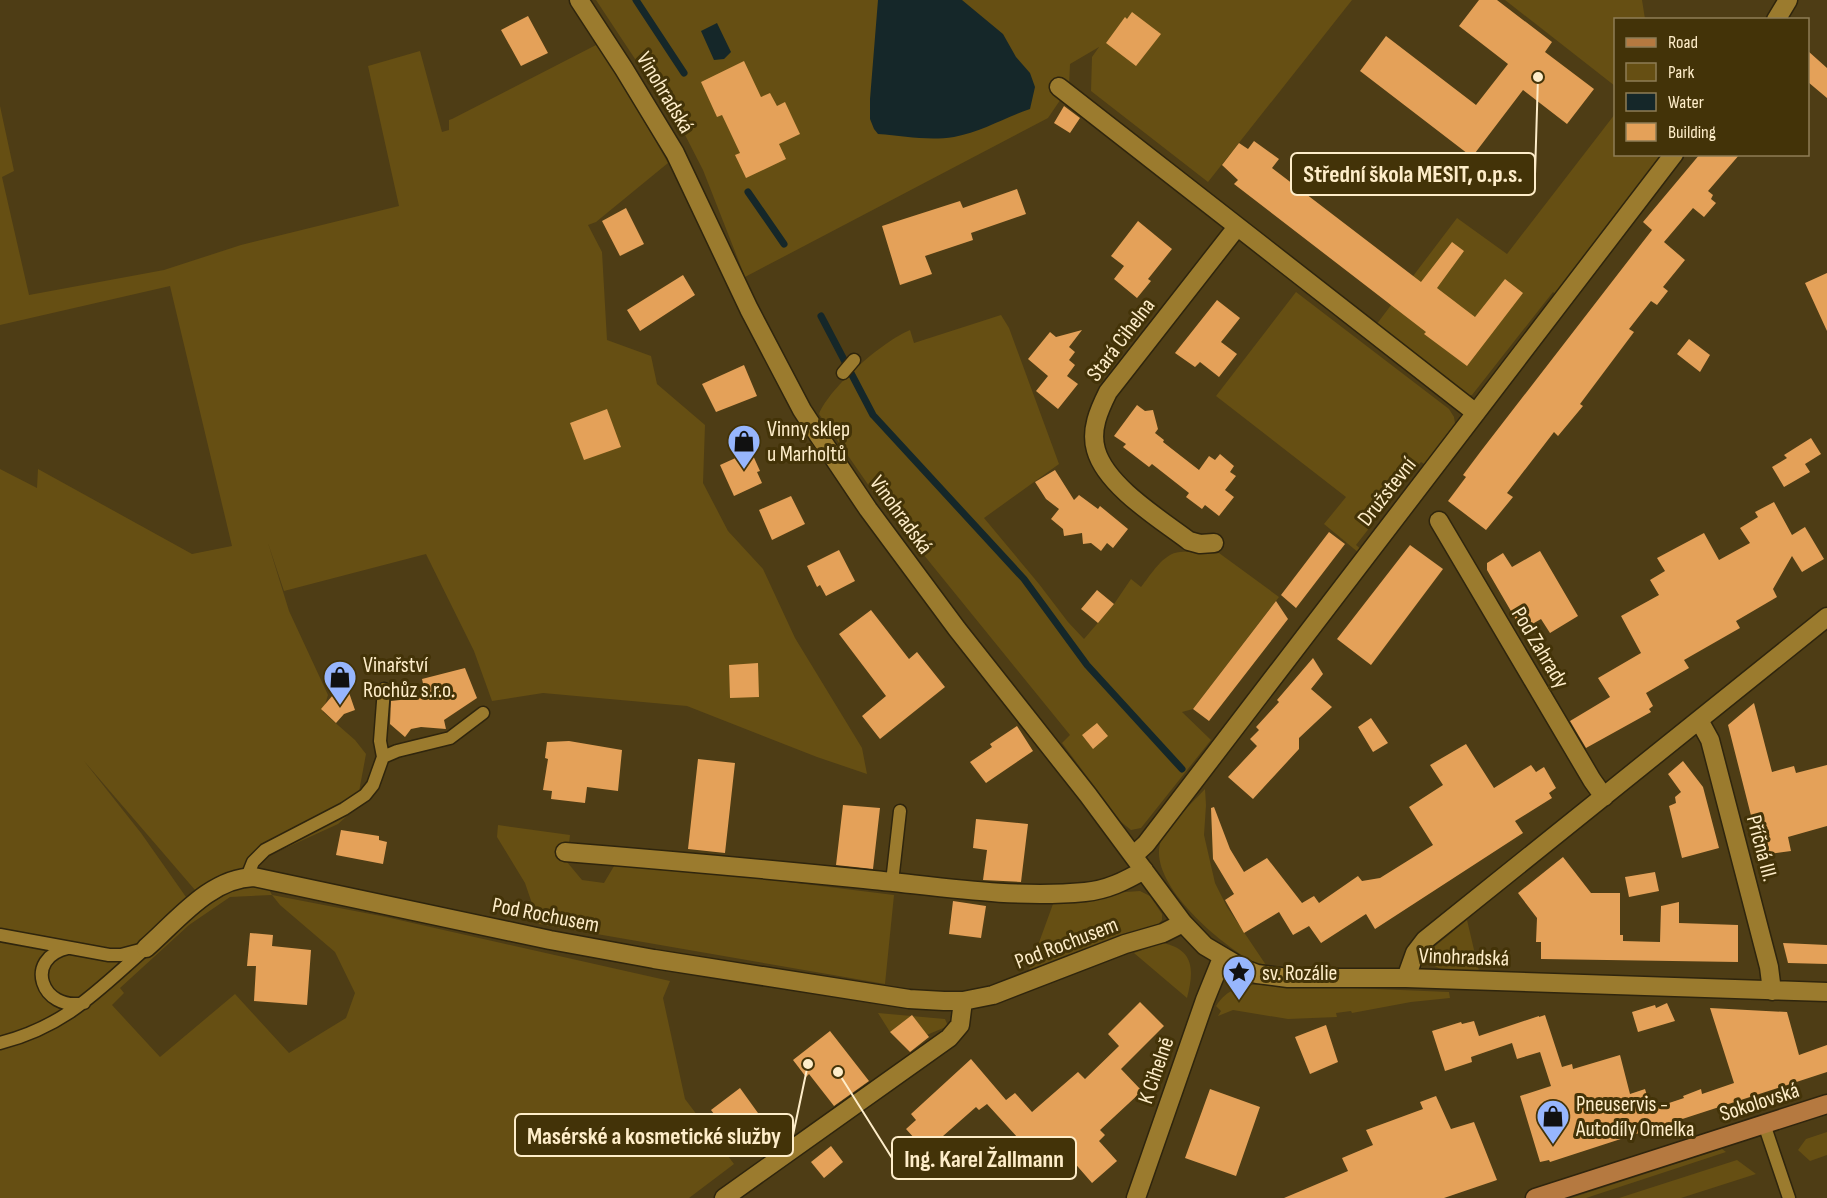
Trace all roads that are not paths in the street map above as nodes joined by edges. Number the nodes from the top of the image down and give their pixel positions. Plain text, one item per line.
1 (579, 0) edge
2 (1788, 0) edge
3 (1777, 18) edge
4 (1059, 87) dead end
5 (1672, 156) edge
6 (1238, 227) junction
7 (854, 360) dead end
8 (843, 373) dead end
9 (1476, 413) junction
10 (1439, 521) dead end
11 (1214, 543) dead end
12 (1827, 617) edge
13 (384, 689) dead end
14 (483, 713) dead end
15 (1699, 720) junction
16 (383, 757) junction
17 (1604, 797) junction
18 (900, 812) dead end
19 (566, 852) dead end
20 (1139, 863) junction
21 (247, 877) junction
22 (892, 882) junction
23 (1183, 923) junction
24 (0, 935) edge
25 (72, 948) junction
26 (146, 948) junction
27 (1222, 958) junction
28 (1406, 978) junction
29 (1772, 991) junction
30 (1827, 992) edge
31 (963, 1001) junction
32 (85, 1003) junction
33 (0, 1043) edge
34 (1827, 1104) edge
35 (1764, 1124) junction
36 (724, 1198) edge
37 (1136, 1198) edge
38 (1535, 1198) edge
39 (1789, 1198) edge

1 - 20 street, Vinohradská
2 - 3 street
4 - 6 street
5 - 9 street, Družstevní
6 - 9 street
6 - 11 street, Stará Cihelna
7 - 8 lane
9 - 20 street, Družstevní
10 - 17 street, Pod Zahrady
12 - 15 street
13 - 16 lane
14 - 16 lane
15 - 17 street
15 - 29 street, Příčná III.
16 - 21 lane
17 - 28 street
18 - 22 lane
19 - 22 street
20 - 22 street
20 - 23 street, Vinohradská
21 - 26 street, Pod Rochusem
21 - 31 street, Pod Rochusem
23 - 27 street, Vinohradská
23 - 31 street, Pod Rochusem
24 - 25 lane
25 - 26 lane
25 - 32 lane
26 - 32 lane
27 - 28 street, Vinohradská
27 - 37 street, K Cihelně
28 - 29 street, Vinohradská
29 - 30 street, Vinohradská
31 - 36 street
32 - 33 lane
34 - 35 main road, Sokolovská
35 - 38 main road, Sokolovská
35 - 39 lane

